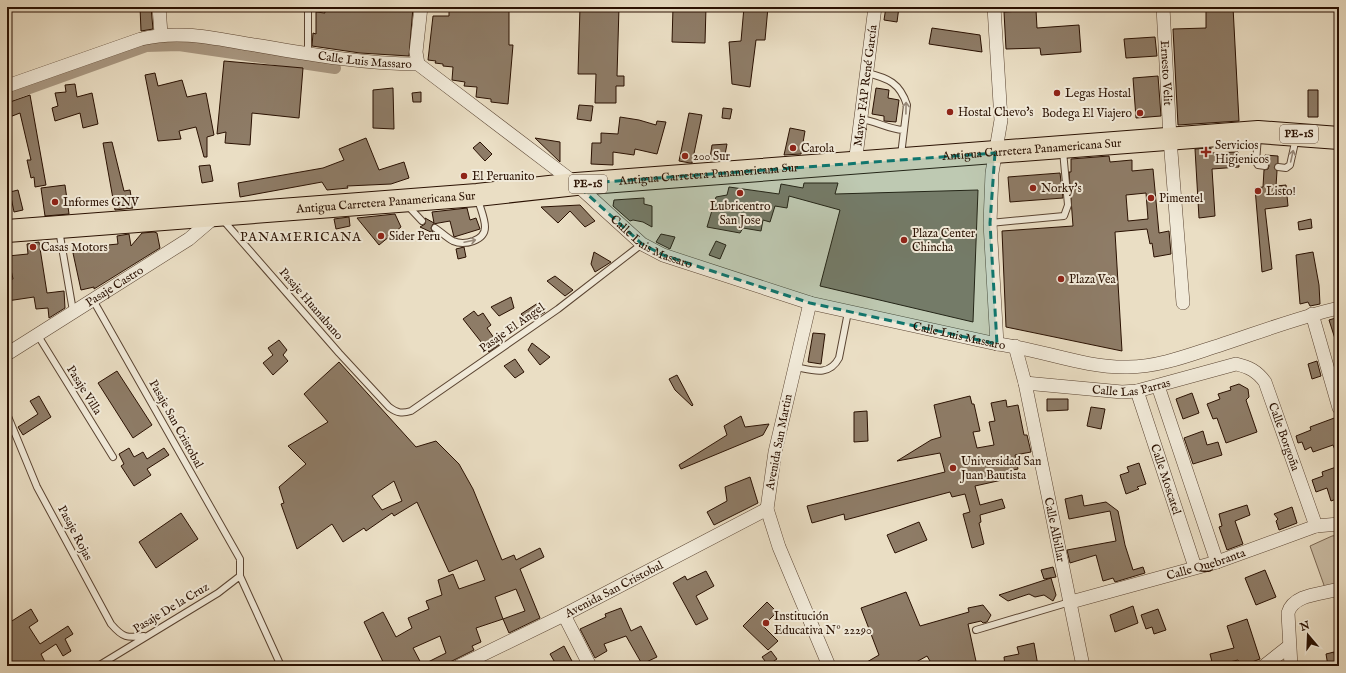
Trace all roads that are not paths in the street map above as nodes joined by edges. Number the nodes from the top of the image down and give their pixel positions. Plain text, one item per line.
1 (159, 7) edge
2 (308, 7) edge
3 (421, 7) edge
4 (875, 7) edge
5 (994, 7) edge
6 (1163, 7) edge
7 (161, 34) junction
8 (308, 54) junction
9 (418, 64) junction
10 (867, 73) junction
11 (7, 86) edge
12 (861, 119) junction
13 (903, 130) junction
14 (1258, 132) junction
15 (1297, 134) junction
16 (1339, 138) edge
17 (1170, 139) junction
18 (1063, 148) junction
19 (995, 153) junction
20 (901, 160) junction
21 (855, 164) junction
22 (1264, 166) dead end
23 (1278, 167) dead end
24 (576, 184) junction
25 (477, 195) junction
26 (404, 200) junction
27 (218, 214) junction
28 (422, 221) dead end
29 (990, 223) junction
30 (59, 227) junction
31 (435, 228) dead end
32 (7, 231) edge
33 (642, 244) junction
34 (93, 300) junction
35 (810, 303) junction
36 (1183, 303) dead end
37 (1339, 308) edge
38 (73, 311) junction
39 (848, 312) junction
40 (1312, 314) junction
41 (37, 334) junction
42 (997, 344) junction
43 (1015, 346) junction
44 (7, 354) edge
45 (1236, 364) joint
46 (795, 367) junction
47 (1025, 383) junction
48 (1158, 386) junction
49 (1138, 391) junction
50 (389, 407) joint
51 (1339, 408) edge
52 (7, 414) edge
53 (113, 457) dead end
54 (767, 509) junction
55 (1339, 524) edge
56 (1316, 526) junction
57 (1217, 562) junction
58 (1195, 567) junction
59 (240, 576) junction
60 (1339, 590) edge
61 (1071, 602) junction
62 (564, 615) junction
63 (976, 630) dead end
64 (146, 636) junction
65 (1288, 647) junction
66 (98, 666) edge
67 (281, 666) edge
68 (458, 666) edge
69 (590, 666) edge
70 (829, 666) edge
71 (1083, 666) edge
72 (1264, 666) edge
73 (1291, 666) edge

1 - 7 street
2 - 8 lane
3 - 9 street
4 - 10 street, Mayor FAP René García
5 - 19 street
6 - 17 street, Ernesto Velit
7 - 8 street, Calle Luis Massaro
7 - 11 street, Calle Luis Massaro
8 - 9 street, Calle Luis Massaro
9 - 24 street, Calle Luis Massaro
10 - 12 street, Mayor FAP René García
13 -> 10 lane
12 - 13 lane
12 - 21 street, Mayor FAP René García
13 - 20 lane
14 - 15 highway, Antigua Carretera Panamericana Sur / PE-1S
14 - 17 highway, Antigua Carretera Panamericana Sur / PE-1S
14 - 22 lane
15 - 16 highway, Antigua Carretera Panamericana Sur / PE-1S
23 -> 15 lane
17 - 18 highway, Antigua Carretera Panamericana Sur / PE-1S
17 - 36 street, Ernesto Velit
18 - 19 highway, Antigua Carretera Panamericana Sur / PE-1S
18 - 29 lane
19 - 20 highway, Antigua Carretera Panamericana Sur / PE-1S
19 - 29 street
20 - 21 highway, Antigua Carretera Panamericana Sur / PE-1S
21 - 24 highway, Antigua Carretera Panamericana Sur / PE-1S
24 - 25 highway, Antigua Carretera Panamericana Sur / PE-1S
24 - 33 street, Calle Luis Massaro
25 - 26 highway, Antigua Carretera Panamericana Sur / PE-1S
31 -> 25 lane
26 - 27 highway, Antigua Carretera Panamericana Sur / PE-1S
26 - 28 lane
27 - 30 highway, Antigua Carretera Panamericana Sur / PE-1S
27 - 34 street, Pasaje Castro
27 - 50 lane, Pasaje Huanabano
29 - 42 street
30 - 32 highway, Antigua Carretera Panamericana Sur / PE-1S
30 - 38 lane
33 - 35 street, Calle Luis Massaro
33 - 50 lane, Pasaje El Angel
34 - 38 street, Pasaje Castro
34 - 59 lane, Pasaje San Cristobal
35 - 39 street, Calle Luis Massaro
35 - 46 street, Avenida San Martin
37 - 40 street, Calle Luis Massaro
38 - 41 street, Pasaje Castro
39 - 42 street, Calle Luis Massaro
39 - 46 lane
40 - 43 street, Calle Luis Massaro
40 - 51 street
41 - 44 street, Pasaje Castro
41 - 53 lane, Pasaje Villa
42 - 43 street, Calle Luis Massaro
43 - 47 street, Calle Albillar
45 - 48 street, Calle Las Parras
45 - 56 street, Calle Borgoña
46 - 54 street, Avenida San Martin
47 - 49 street, Calle Las Parras
47 - 61 street, Calle Albillar
48 - 49 street, Calle Las Parras
48 - 57 street, Calle Moscatel
49 - 58 street, Calle Moscatel
52 - 64 lane, Pasaje Rojas
54 - 62 street, Avenida San Cristobal
54 - 70 street, Avenida San Martin
55 - 56 street, Calle Quebranta
56 - 57 street, Calle Quebranta
57 - 58 street, Calle Quebranta
58 - 61 street, Calle Quebranta
59 - 64 lane, Pasaje De la Cruz
59 - 67 lane
60 - 65 street
61 - 63 lane
61 - 71 street, Calle Albillar
62 - 68 street, Avenida San Cristobal
62 - 69 street
64 - 66 lane, Pasaje De la Cruz
65 - 72 street
65 - 73 street

